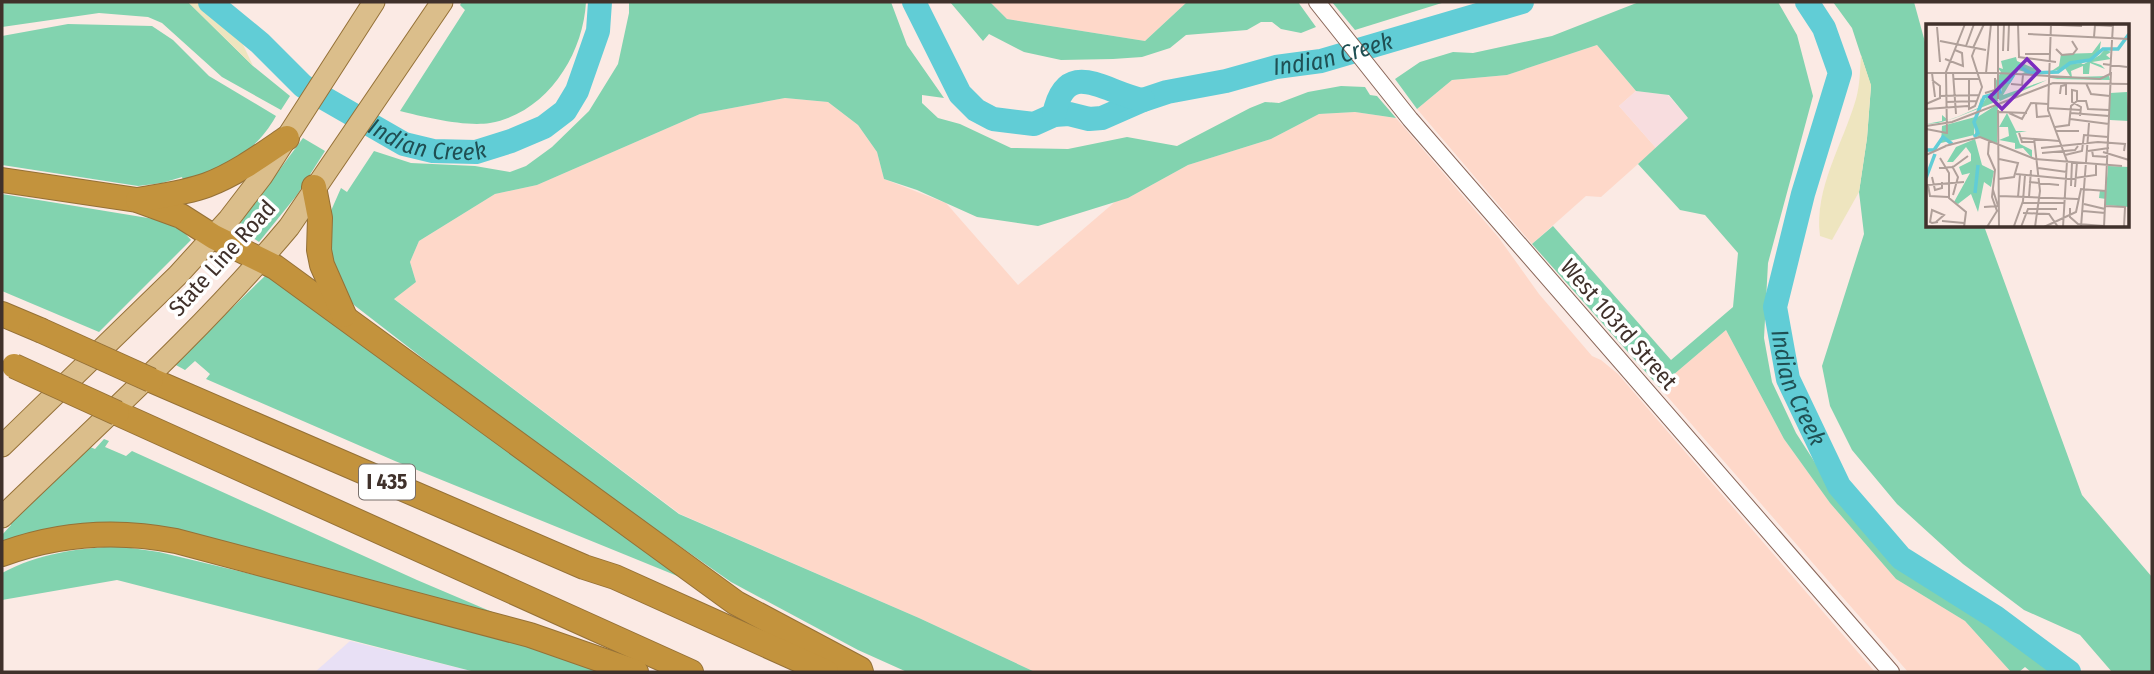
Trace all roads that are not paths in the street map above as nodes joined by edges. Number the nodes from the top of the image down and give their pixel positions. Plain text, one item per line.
1 (374, 2) edge
2 (439, 8) edge
3 (1321, 8) edge
4 (288, 138) junction
5 (2, 180) edge
6 (314, 187) junction
7 (137, 200) junction
8 (214, 237) junction
9 (261, 260) junction
10 (2, 314) edge
11 (346, 319) junction
12 (8, 363) edge
13 (2, 446) edge
14 (2, 517) edge
15 (2, 554) edge
16 (636, 672) edge
17 (691, 672) edge
18 (826, 672) edge
19 (861, 672) edge
20 (1891, 672) edge

1 - 4 main road, State Line Road
2 - 6 main road, State Line Road
3 - 20 street, West 103rd Street
4 - 7 highway
4 - 8 main road, State Line Road
5 - 7 highway
6 - 9 main road, State Line Road
6 - 11 highway
7 - 8 highway
8 - 9 highway
8 - 13 main road, State Line Road
9 - 11 highway
9 - 14 main road, State Line Road
10 - 18 highway, I 435, bridge
11 - 19 highway
12 - 17 highway, I 435, bridge
15 - 16 highway

